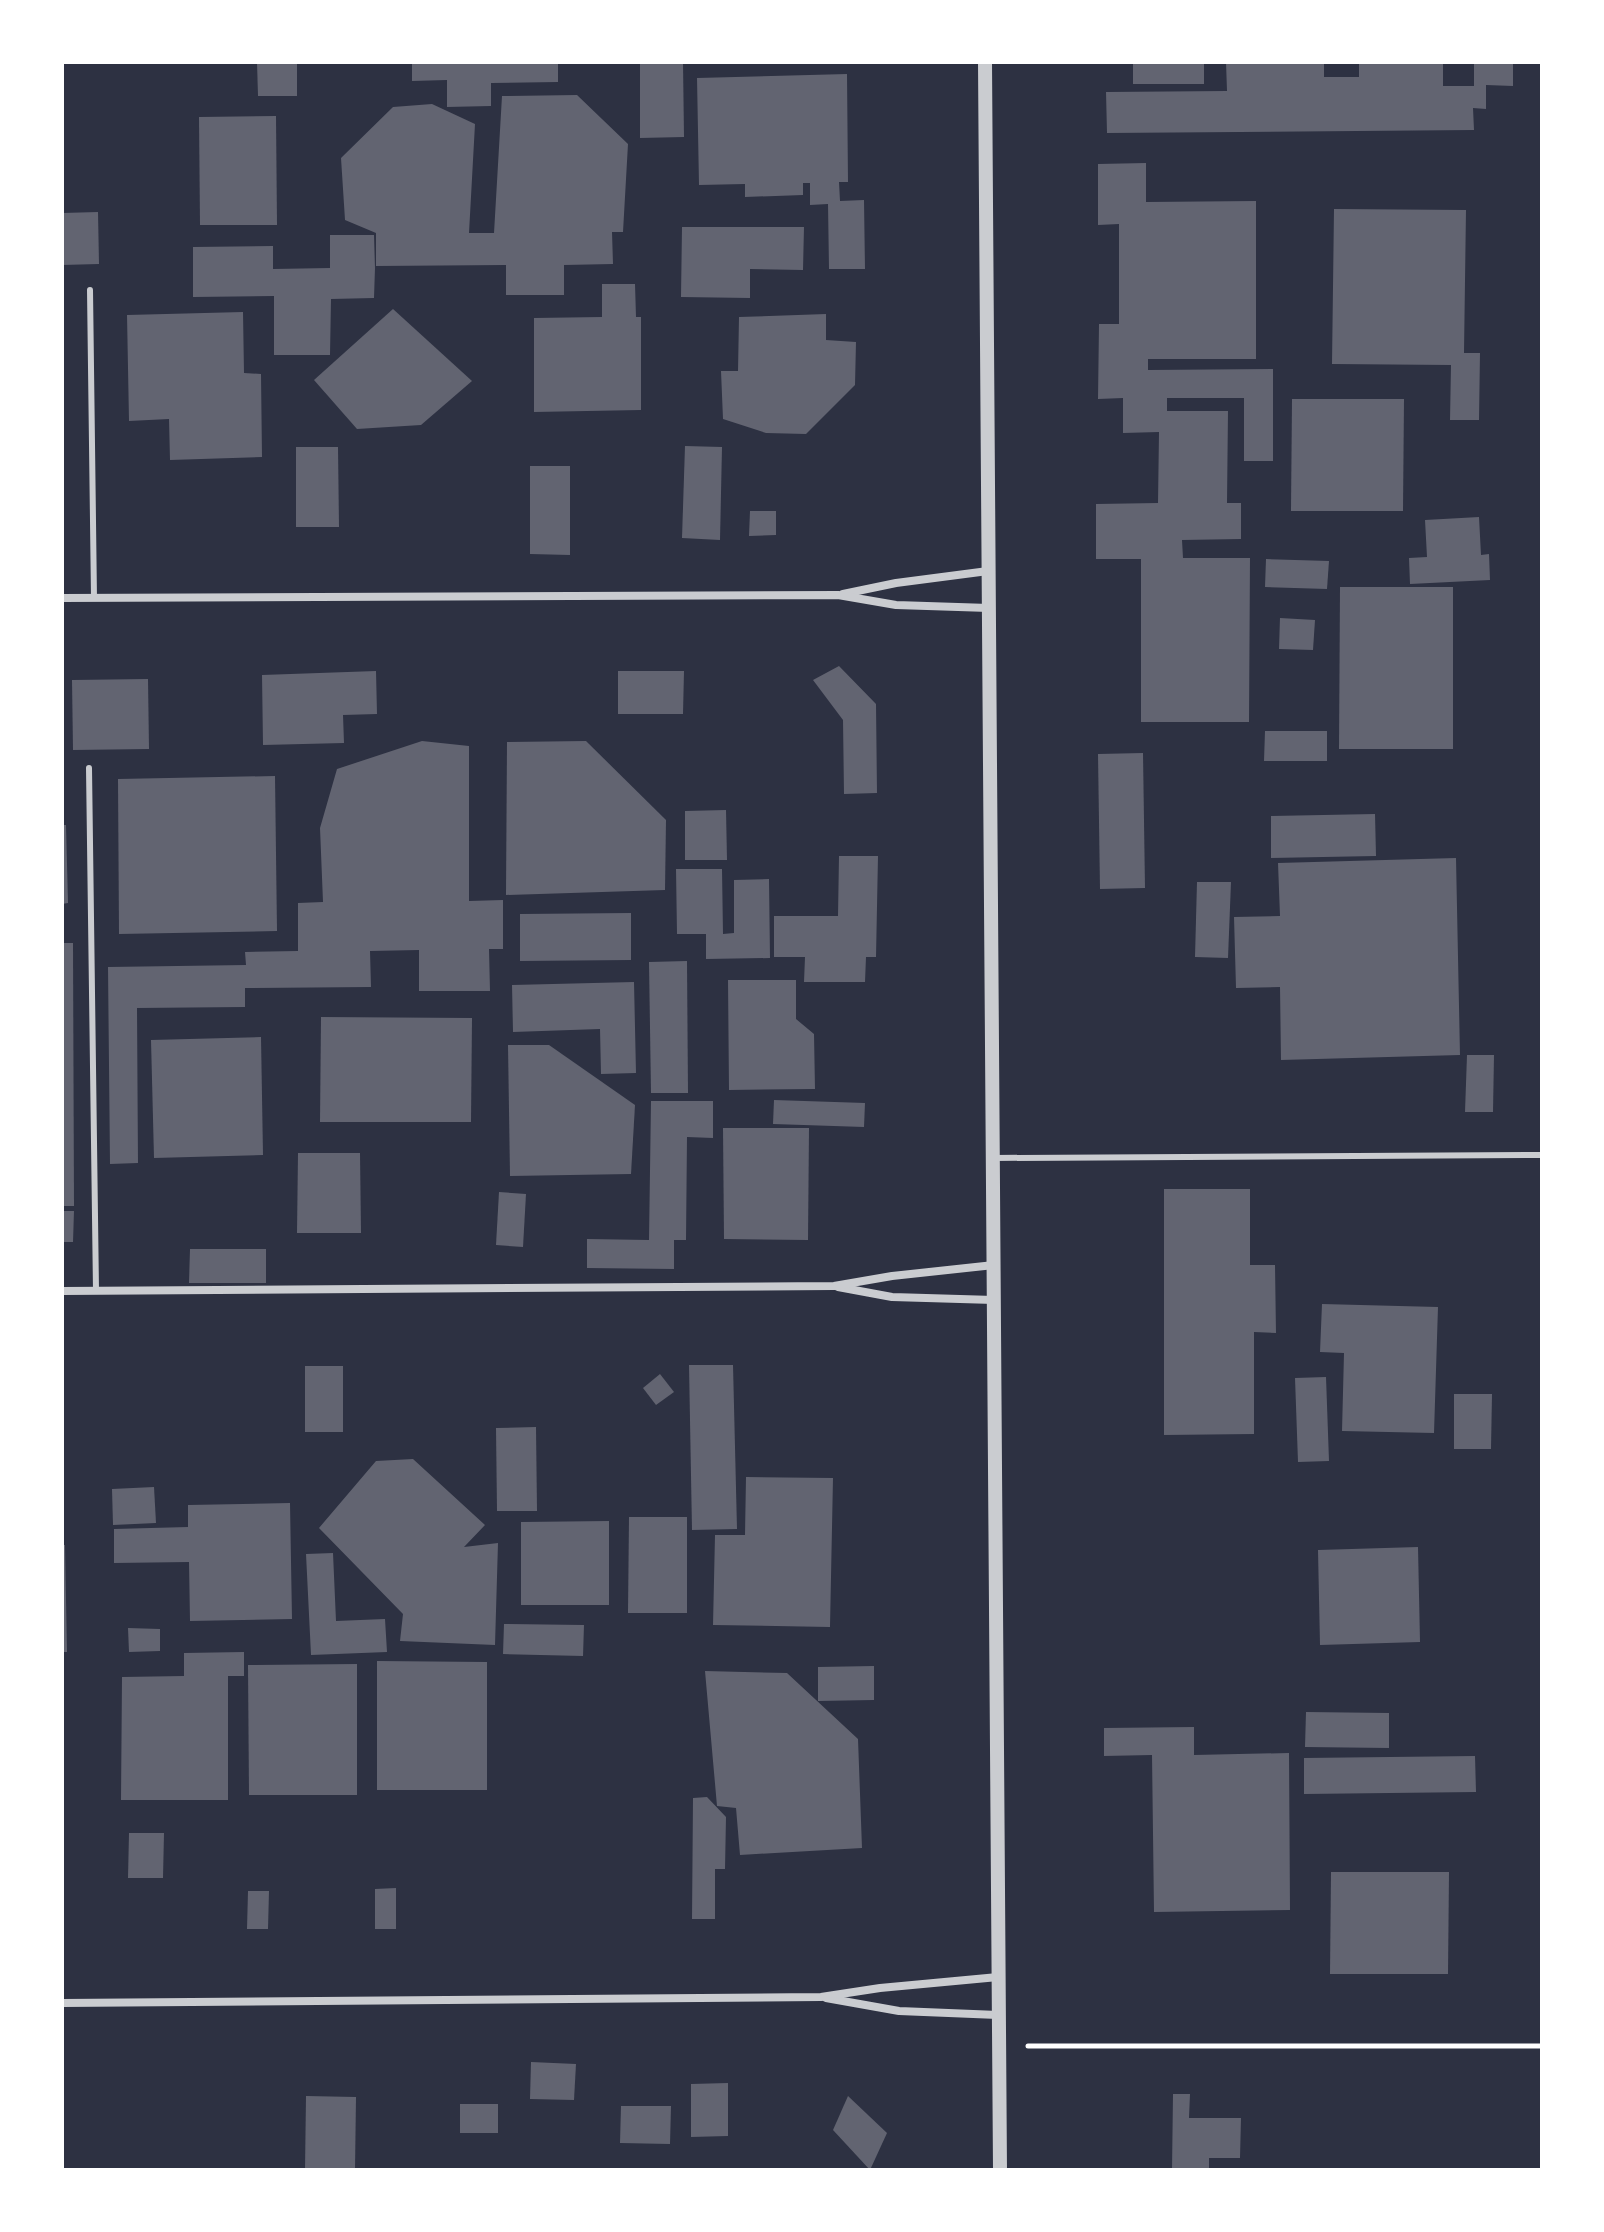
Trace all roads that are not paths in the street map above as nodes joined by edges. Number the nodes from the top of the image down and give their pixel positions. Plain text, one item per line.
1 (985, 62) edge
2 (90, 290) dead end
3 (988, 571) junction
4 (838, 595) junction
5 (62, 598) edge
6 (94, 598) junction
7 (989, 608) junction
8 (89, 768) dead end
9 (1542, 1155) edge
10 (994, 1158) junction
11 (994, 1265) junction
12 (834, 1286) junction
13 (62, 1291) edge
14 (96, 1291) junction
15 (994, 1300) junction
16 (998, 1977) junction
17 (821, 1997) junction
18 (62, 2003) edge
19 (998, 2015) junction
20 (1000, 2170) edge

1 - 3 street
2 - 6 lane
3 - 4 street
3 - 7 street
4 - 6 street
4 - 7 street
5 - 6 street
7 - 10 street
8 - 14 lane
9 - 10 lane
10 - 11 street
11 - 12 street
11 - 15 street
12 - 14 street
12 - 15 street
13 - 14 street
15 - 16 street
16 - 17 street
16 - 19 street
17 - 18 street
17 - 19 street
19 - 20 street

